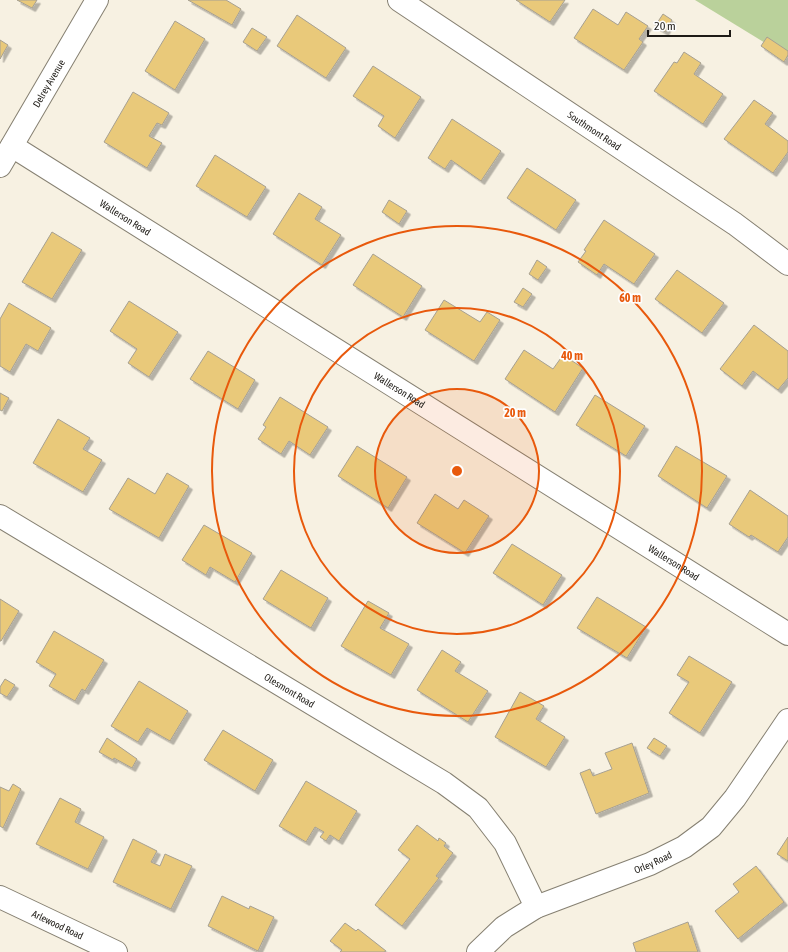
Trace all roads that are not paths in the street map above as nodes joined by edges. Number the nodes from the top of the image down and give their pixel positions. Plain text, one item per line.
1 (97, 0) edge
2 (399, 0) edge
3 (12, 146) junction
4 (0, 166) edge
5 (788, 264) edge
6 (0, 516) edge
7 (788, 634) edge
8 (788, 720) edge
9 (0, 898) edge
10 (536, 907) junction
11 (116, 952) edge
12 (478, 952) edge

1 - 3 street, Delrey Avenue
2 - 5 street, Southmont Road
3 - 4 street, Delrey Avenue
3 - 7 street, Wallerson Road
6 - 10 street, Olesmont Road
8 - 10 street, Orley Road
9 - 11 street, Arlewood Road
10 - 12 street, Orley Road

